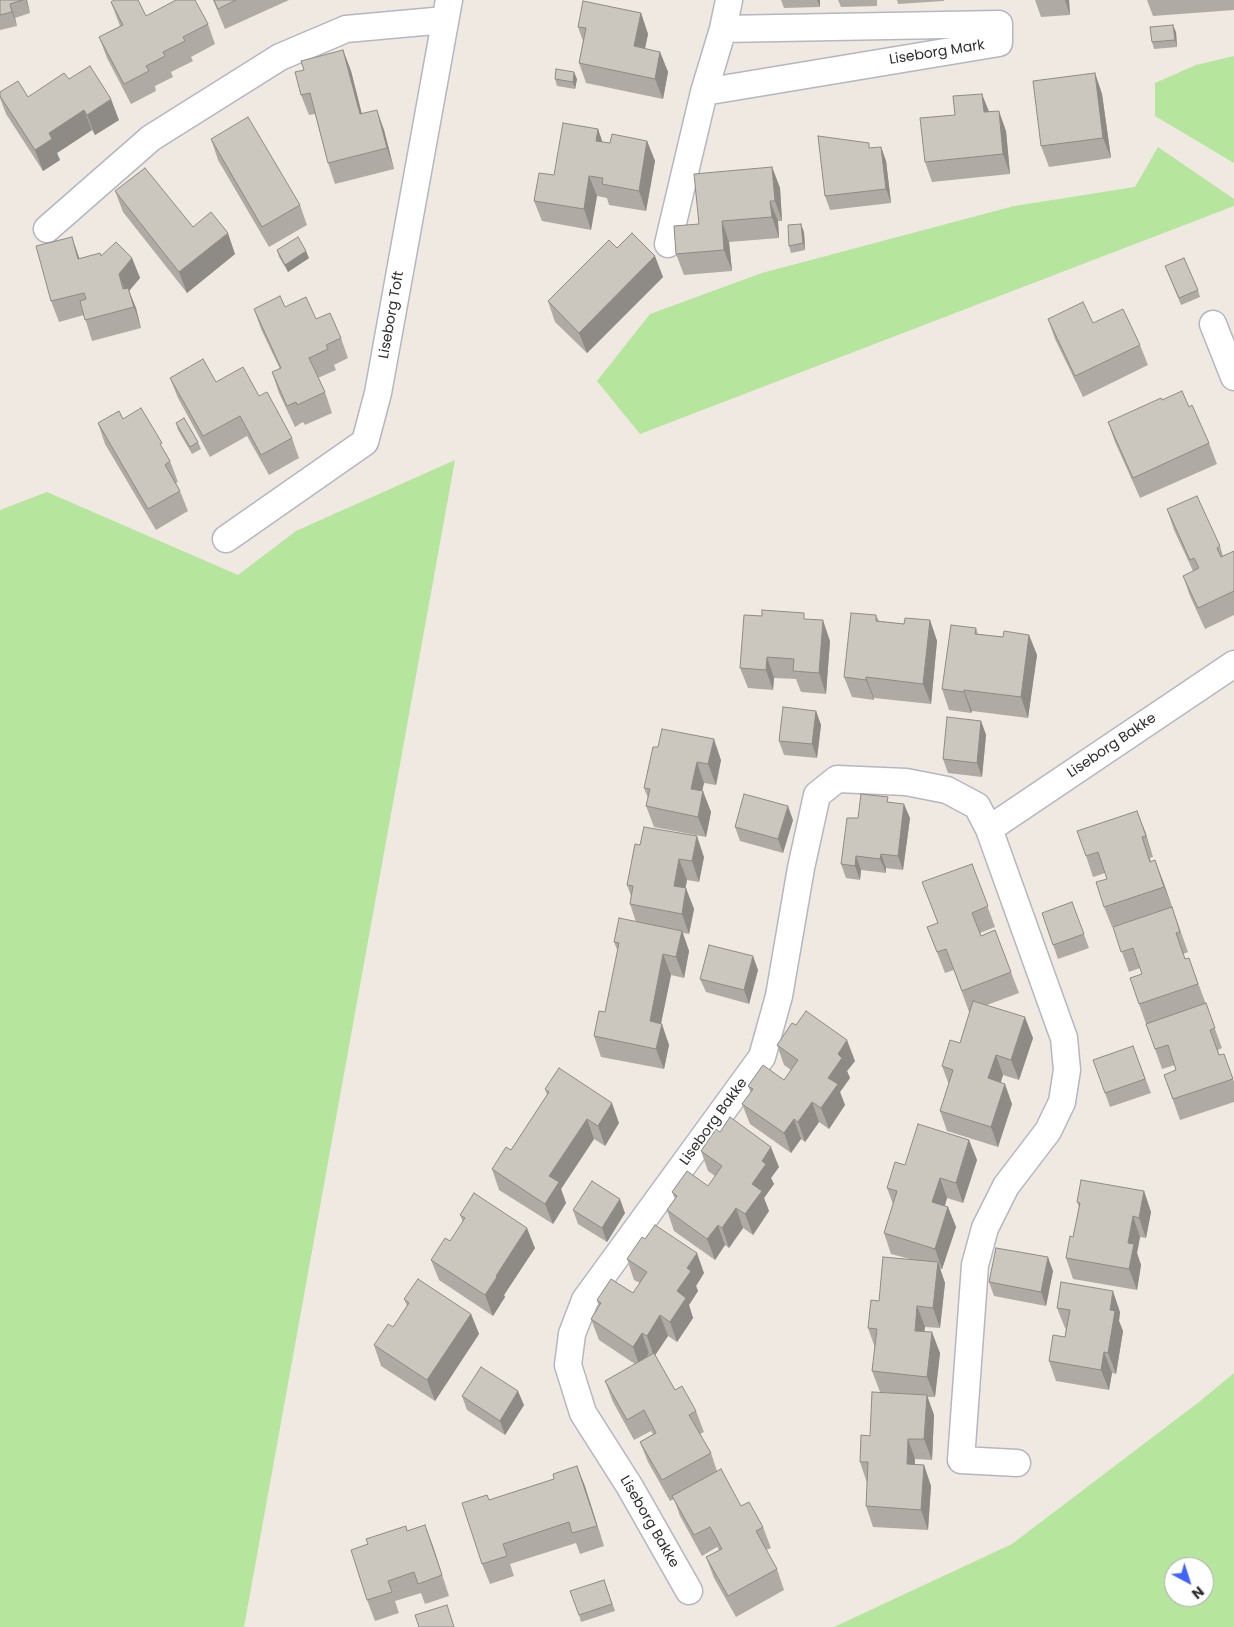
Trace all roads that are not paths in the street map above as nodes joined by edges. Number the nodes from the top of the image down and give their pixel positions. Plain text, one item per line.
1 (729, 0) edge
2 (447, 10) edge
3 (723, 29) junction
4 (704, 92) junction
5 (47, 230) dead end
6 (668, 244) dead end
7 (1212, 324) dead end
8 (1234, 377) edge
9 (226, 539) dead end
10 (1234, 664) edge
11 (990, 829) junction
12 (1017, 1463) dead end
13 (689, 1591) dead end

1 - 3 street
2 - 5 street, Liseborg Toft
2 - 9 street, Liseborg Toft
3 - 4 street
3 - 4 street, Liseborg Mark
4 - 6 street
7 - 8 street
10 - 11 street, Liseborg Bakke
11 - 12 street, Liseborg Bakke
11 - 13 street, Liseborg Bakke

